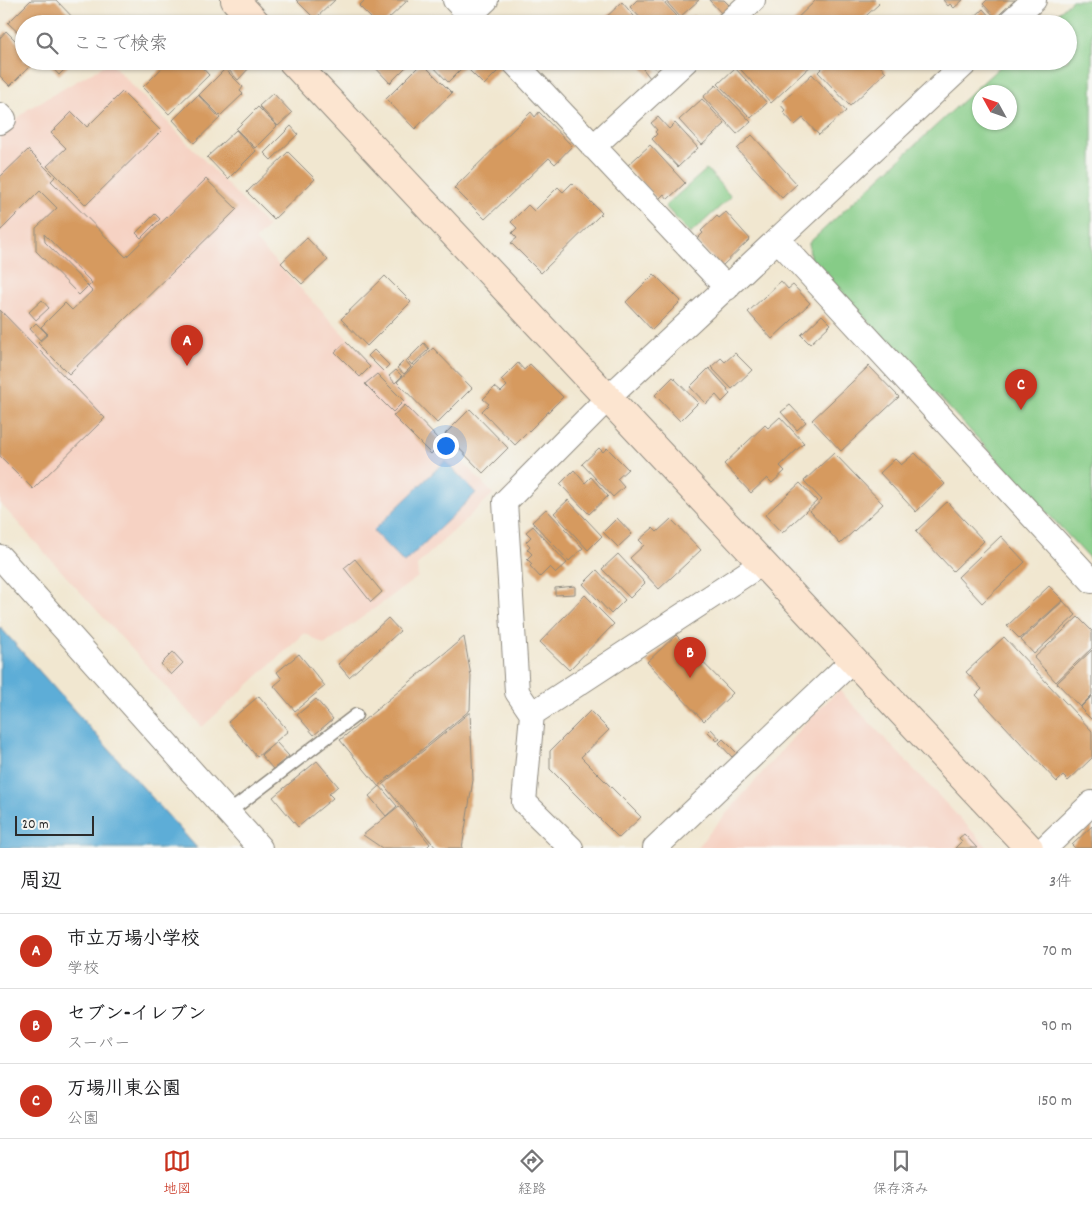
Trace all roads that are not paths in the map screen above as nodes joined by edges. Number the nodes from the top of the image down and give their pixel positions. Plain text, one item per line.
1 (235, 0) edge
2 (752, 0) edge
3 (1034, 0) edge
4 (249, 15) edge
5 (736, 15) edge
6 (1018, 15) edge
7 (300, 70) edge
8 (521, 70) edge
9 (676, 70) edge
10 (958, 70) edge
11 (0, 114) edge
12 (0, 122) edge
13 (593, 147) junction
14 (778, 240) junction
15 (727, 288) junction
16 (608, 398) junction
17 (0, 557) edge
18 (761, 564) junction
19 (1092, 581) edge
20 (852, 660) junction
21 (532, 714) junction
22 (356, 715) dead end
23 (1092, 803) edge
24 (229, 812) junction
25 (260, 848) edge
26 (570, 848) edge
27 (655, 848) edge
28 (1029, 848) edge
29 (1046, 848) edge

1 - 4 street
2 - 5 street
3 - 6 street
7 - 16 street
8 - 13 street
9 - 13 street
10 - 14 street
11 - 12 street
13 - 15 street
14 - 15 street
14 - 19 street
15 - 16 street
16 - 18 street
16 - 21 street
17 - 24 street
18 - 20 street
18 - 21 street
20 - 27 street
20 - 28 street
21 - 26 street
22 - 24 lane
23 - 29 street
24 - 25 street

